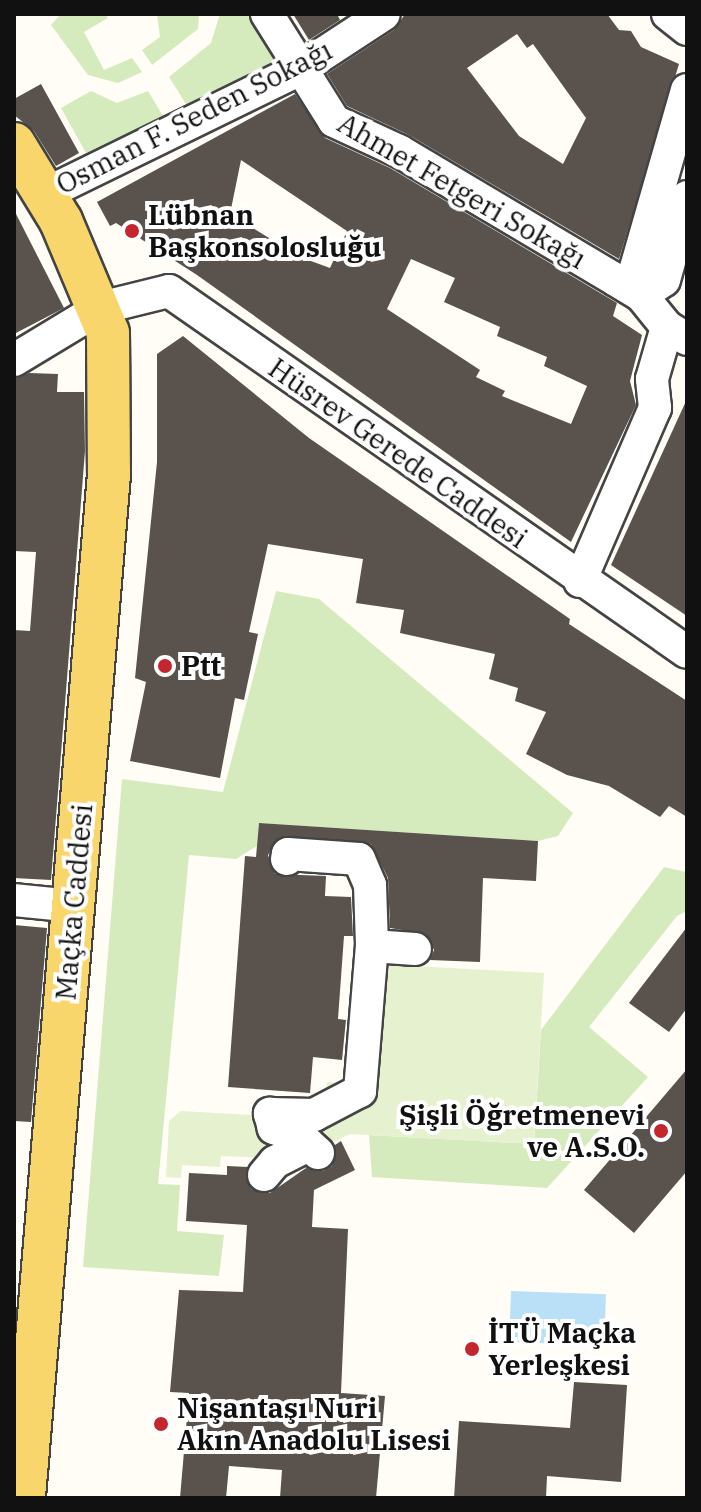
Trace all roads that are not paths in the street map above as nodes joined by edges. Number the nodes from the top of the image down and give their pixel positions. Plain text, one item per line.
1 (267, 14) edge
2 (384, 14) edge
3 (668, 14) edge
4 (687, 29) edge
5 (300, 69) junction
6 (687, 90) edge
7 (25, 169) edge
8 (687, 197) edge
9 (641, 295) junction
10 (100, 308) junction
11 (677, 333) edge
12 (14, 360) edge
13 (580, 581) junction
14 (687, 652) edge
15 (293, 854) dead end
16 (14, 900) edge
17 (74, 906) junction
18 (377, 926) junction
19 (415, 949) dead end
20 (291, 1160) dead end
21 (24, 1498) edge

1 - 5 street, Ahmet Fetgeri Sokağı
2 - 5 street, Osman F. Seden Sokağı
3 - 4 street
5 - 7 street, Osman F. Seden Sokağı
5 - 9 street, Ahmet Fetgeri Sokağı
6 - 9 street
7 - 10 main road, Maçka Caddesi
8 - 9 street
9 - 11 street, Ahmet Fetgeri Sokağı
10 - 12 street, Hüsrev Gerede Caddesi
10 - 13 street, Hüsrev Gerede Caddesi
10 - 17 main road, Maçka Caddesi
11 - 13 street
13 - 14 street, Hüsrev Gerede Caddesi
15 - 18 street
16 - 17 street
17 - 21 main road, Maçka Caddesi
18 - 19 street
18 - 20 street

